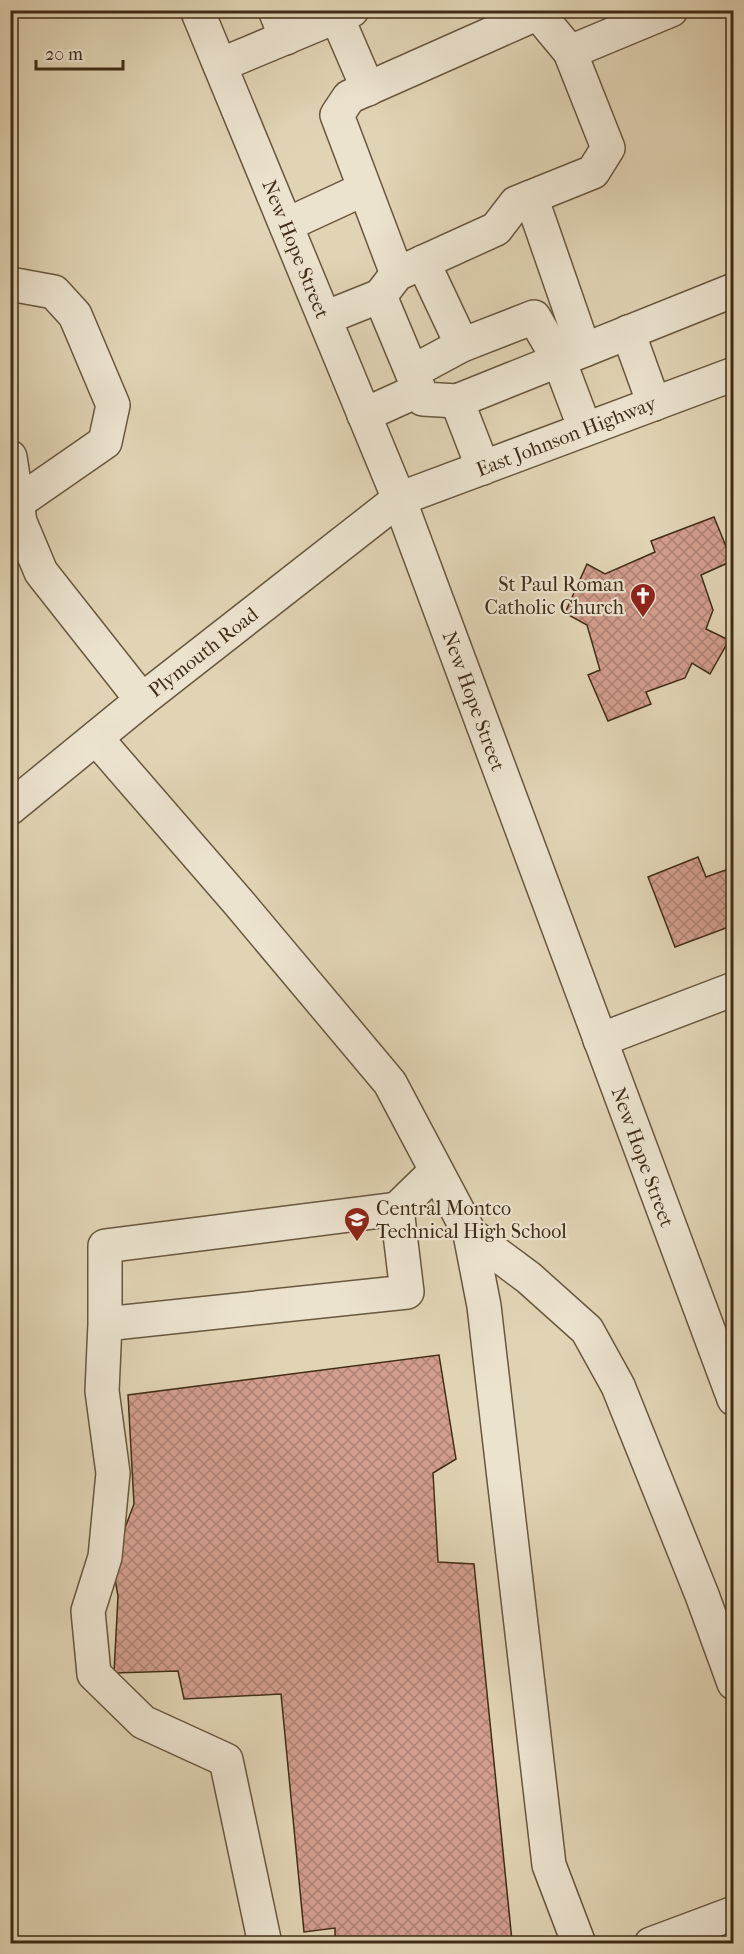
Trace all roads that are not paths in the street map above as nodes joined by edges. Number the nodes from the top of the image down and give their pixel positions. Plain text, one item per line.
1 (197, 10) edge
2 (670, 10) edge
3 (536, 12) edge
4 (345, 14) edge
5 (280, 24) edge
6 (570, 52) junction
7 (220, 65) junction
8 (368, 89) junction
9 (364, 189) junction
10 (531, 197) junction
11 (286, 225) junction
12 (400, 277) junction
13 (10, 284) edge
14 (734, 290) edge
15 (325, 318) junction
16 (628, 332) junction
17 (462, 345) junction
18 (572, 355) junction
19 (734, 374) edge
20 (415, 381) junction
21 (457, 401) junction
22 (654, 404) junction
23 (364, 415) junction
24 (585, 429) junction
25 (10, 457) edge
26 (483, 468) junction
27 (399, 499) junction
28 (17, 503) junction
29 (142, 700) junction
30 (96, 738) junction
31 (10, 808) edge
32 (734, 989) edge
33 (600, 1040) junction
34 (436, 1171) junction
35 (397, 1209) junction
36 (470, 1234) junction
37 (105, 1324) junction
38 (734, 1399) edge
39 (734, 1683) edge
40 (734, 1912) edge
41 (265, 1944) edge
42 (579, 1944) edge
43 (651, 1944) edge

1 - 7 street, New Hope Street
2 - 6 street
3 - 6 street
3 - 8 street
4 - 5 street
4 - 8 street
5 - 7 street
6 - 10 street
7 - 11 street, New Hope Street
8 - 9 street
9 - 11 street
9 - 12 street
10 - 12 street
10 - 18 street
11 - 15 street, New Hope Street
12 - 15 street
12 - 17 street
12 - 20 street
13 - 28 street
14 - 16 street
15 - 23 street, New Hope Street
16 - 18 street
16 - 22 street
17 - 18 street
17 - 20 street
18 - 21 street
18 - 24 street
19 - 22 street, East Johnson Highway
20 - 21 street
20 - 23 street
21 - 26 street
22 - 24 street, East Johnson Highway
23 - 27 street, New Hope Street
24 - 26 street, East Johnson Highway
25 - 28 street
26 - 27 street, East Johnson Highway
27 - 29 street, Plymouth Road
27 - 33 street, New Hope Street
28 - 29 street
29 - 30 street, Plymouth Road
30 - 31 street, Plymouth Road
30 - 34 street
32 - 33 street
33 - 38 street, New Hope Street
34 - 35 street
34 - 36 street
35 - 37 street
35 - 37 street
36 - 39 street
36 - 42 street
37 - 41 street
40 - 43 street

